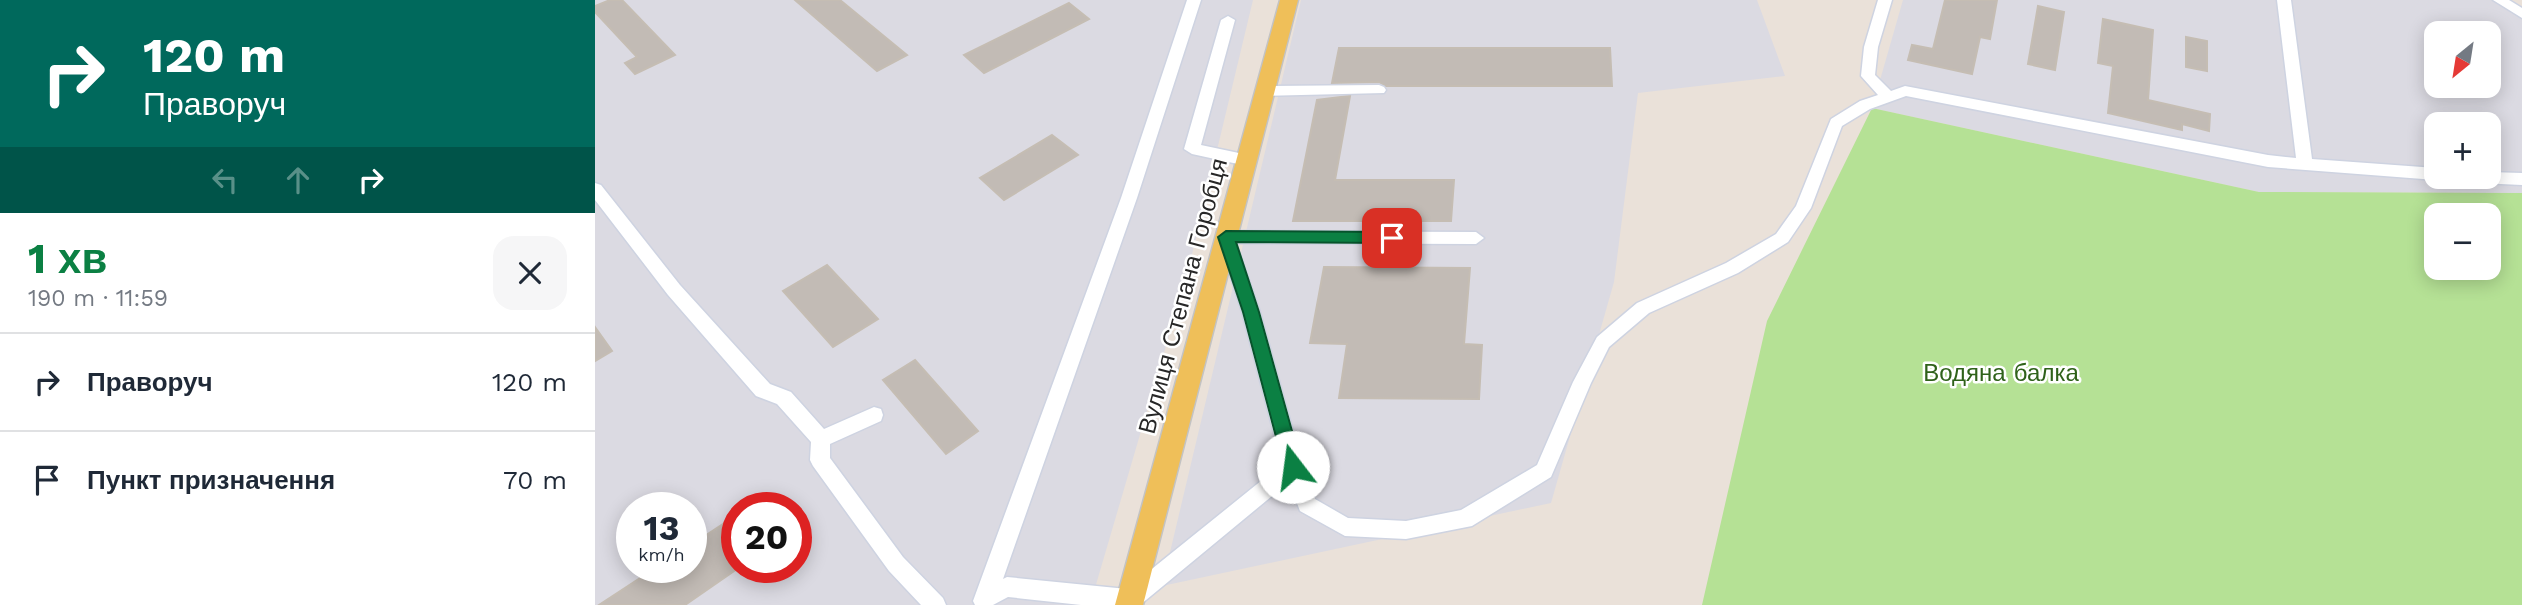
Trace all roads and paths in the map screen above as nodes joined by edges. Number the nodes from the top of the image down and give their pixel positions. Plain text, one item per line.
1 (1194, 0) edge
2 (1289, 0) edge
3 (1885, 0) edge
4 (2284, 0) edge
5 (2500, 0) edge
6 (2522, 14) edge
7 (1228, 20) dead end
8 (1379, 90) dead end
9 (1265, 91) junction
10 (1889, 97) junction
11 (1247, 160) junction
12 (2305, 165) junction
13 (2424, 173) edge
14 (2501, 178) edge
15 (2522, 179) edge
16 (595, 189) edge
17 (1226, 237) junction
18 (1476, 238) dead end
19 (874, 415) dead end
20 (821, 439) junction
21 (1293, 467) junction
22 (984, 601) edge
23 (1129, 602) edge
24 (935, 605) edge

1 - 22 lane
2 - 9 main road, Вулиця Степана Горобця
3 - 10 lane
4 - 12 lane
5 - 6 lane
7 - 11 lane
8 - 9 lane
9 - 11 main road, Вулиця Степана Горобця
10 - 12 lane
10 - 21 lane
11 - 17 main road, Вулиця Степана Горобця
12 - 13 lane
14 - 15 lane
16 - 20 lane
17 - 18 lane
17 - 21 lane
17 - 23 main road, Вулиця Степана Горобця
19 - 20 lane
20 - 24 lane
21 - 23 lane
22 - 23 lane

